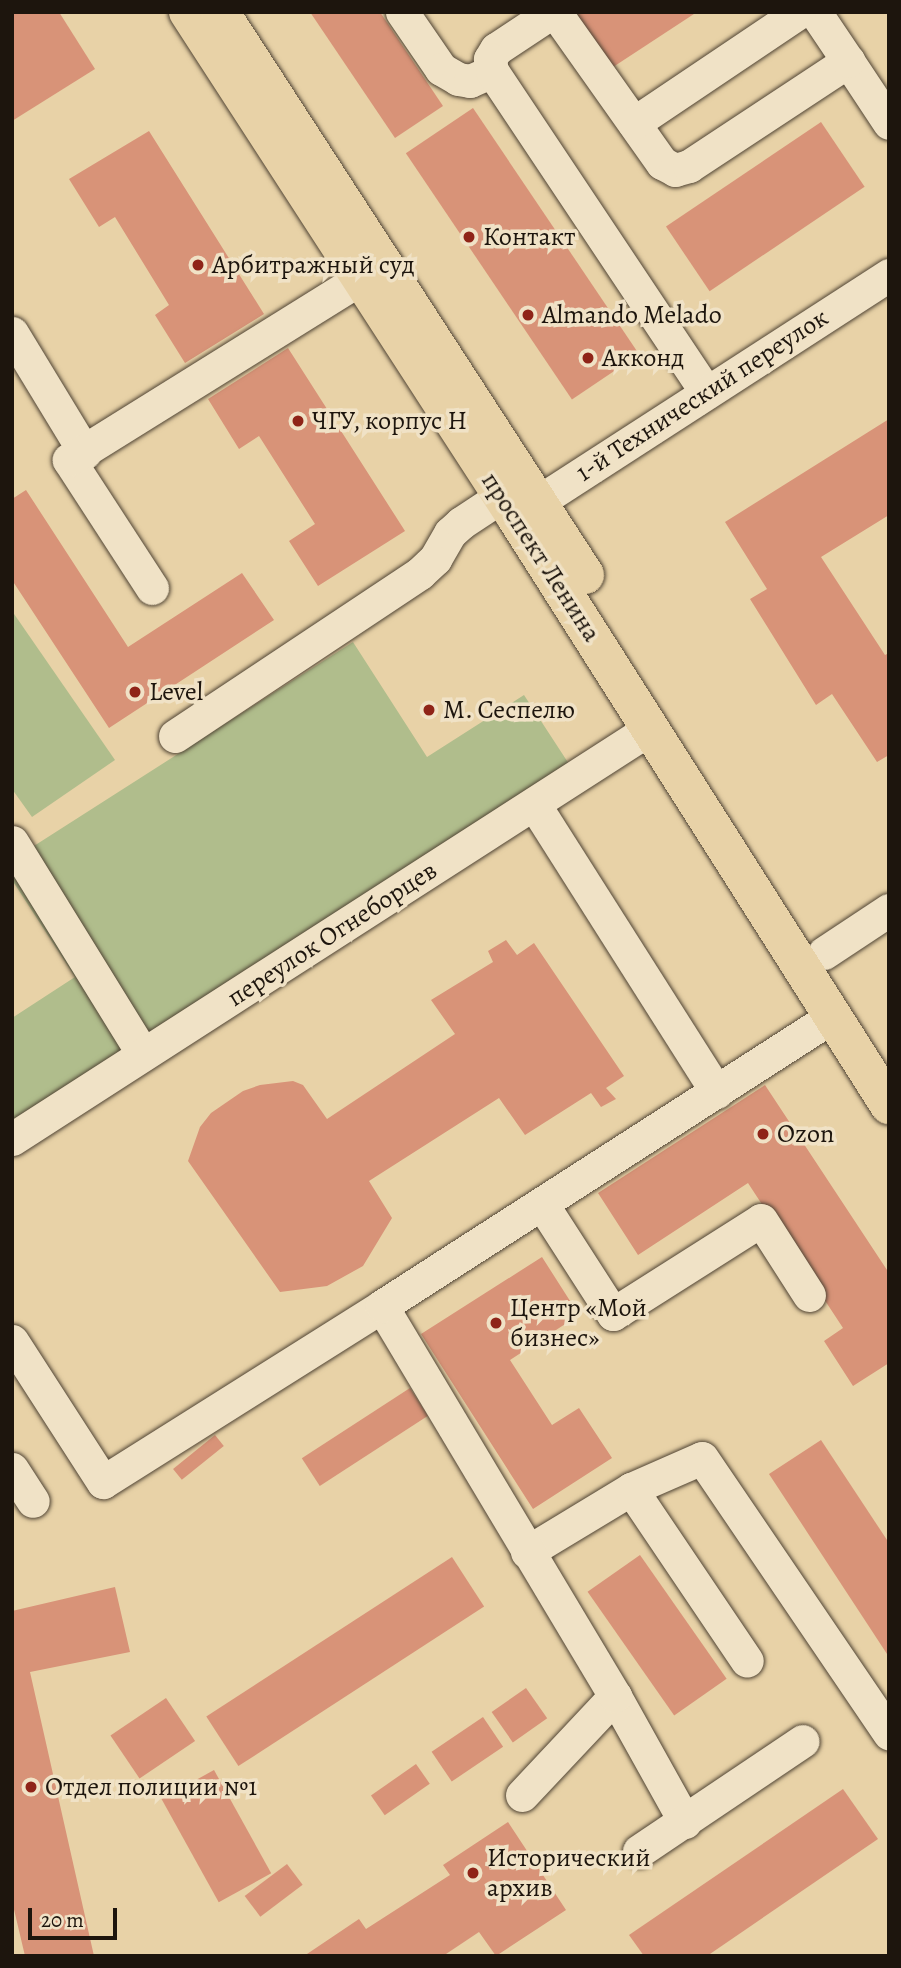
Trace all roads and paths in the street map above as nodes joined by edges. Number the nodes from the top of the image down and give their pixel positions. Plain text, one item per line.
1 (188, 12) edge
2 (220, 12) edge
3 (402, 12) edge
4 (554, 12) edge
5 (799, 12) edge
6 (815, 12) edge
7 (848, 61) junction
8 (492, 71) junction
9 (634, 123) junction
10 (889, 123) edge
11 (372, 271) junction
12 (889, 275) edge
13 (12, 332) edge
14 (706, 392) junction
15 (85, 453) junction
16 (520, 499) junction
17 (152, 588) dead end
18 (662, 722) junction
19 (175, 736) dead end
20 (534, 804) junction
21 (12, 842) edge
22 (889, 910) edge
23 (813, 960) junction
24 (844, 1009) junction
25 (144, 1054) junction
26 (889, 1056) edge
27 (717, 1092) junction
28 (889, 1105) edge
29 (12, 1139) edge
30 (542, 1204) junction
31 (809, 1295) dead end
32 (382, 1306) junction
33 (12, 1341) edge
34 (12, 1469) edge
35 (631, 1489) junction
36 (33, 1501) dead end
37 (527, 1552) junction
38 (747, 1661) dead end
39 (615, 1696) junction
40 (889, 1733) edge
41 (803, 1741) dead end
42 (522, 1795) dead end
43 (685, 1822) junction
44 (639, 1851) dead end

1 - 11 main road, проспект Ленина
2 - 11 main road, проспект Ленина
3 - 8 street
4 - 8 street
4 - 9 street
5 - 9 street
6 - 7 street
7 - 9 street
7 - 10 street
8 - 14 street
11 - 15 street
11 - 16 main road, проспект Ленина
12 - 14 street, 1-й Технический переулок
13 - 15 street
14 - 16 street, 1-й Технический переулок
15 - 17 street
16 - 18 main road, проспект Ленина
16 - 19 street, 1-й Технический переулок
18 - 20 street, переулок Огнеборцев
18 - 23 main road, проспект Ленина
20 - 25 street, переулок Огнеборцев
20 - 27 street
21 - 25 street
22 - 23 street
23 - 24 main road, проспект Ленина
24 - 26 main road, проспект Ленина
24 - 27 street
24 - 28 main road, проспект Ленина
25 - 29 street, переулок Огнеборцев
27 - 30 street
30 - 31 street
30 - 32 street
32 - 33 street
32 - 37 street
34 - 36 street
35 - 37 street
35 - 38 street
35 - 40 street
37 - 39 street
39 - 42 street
39 - 43 street
41 - 43 street
43 - 44 street

